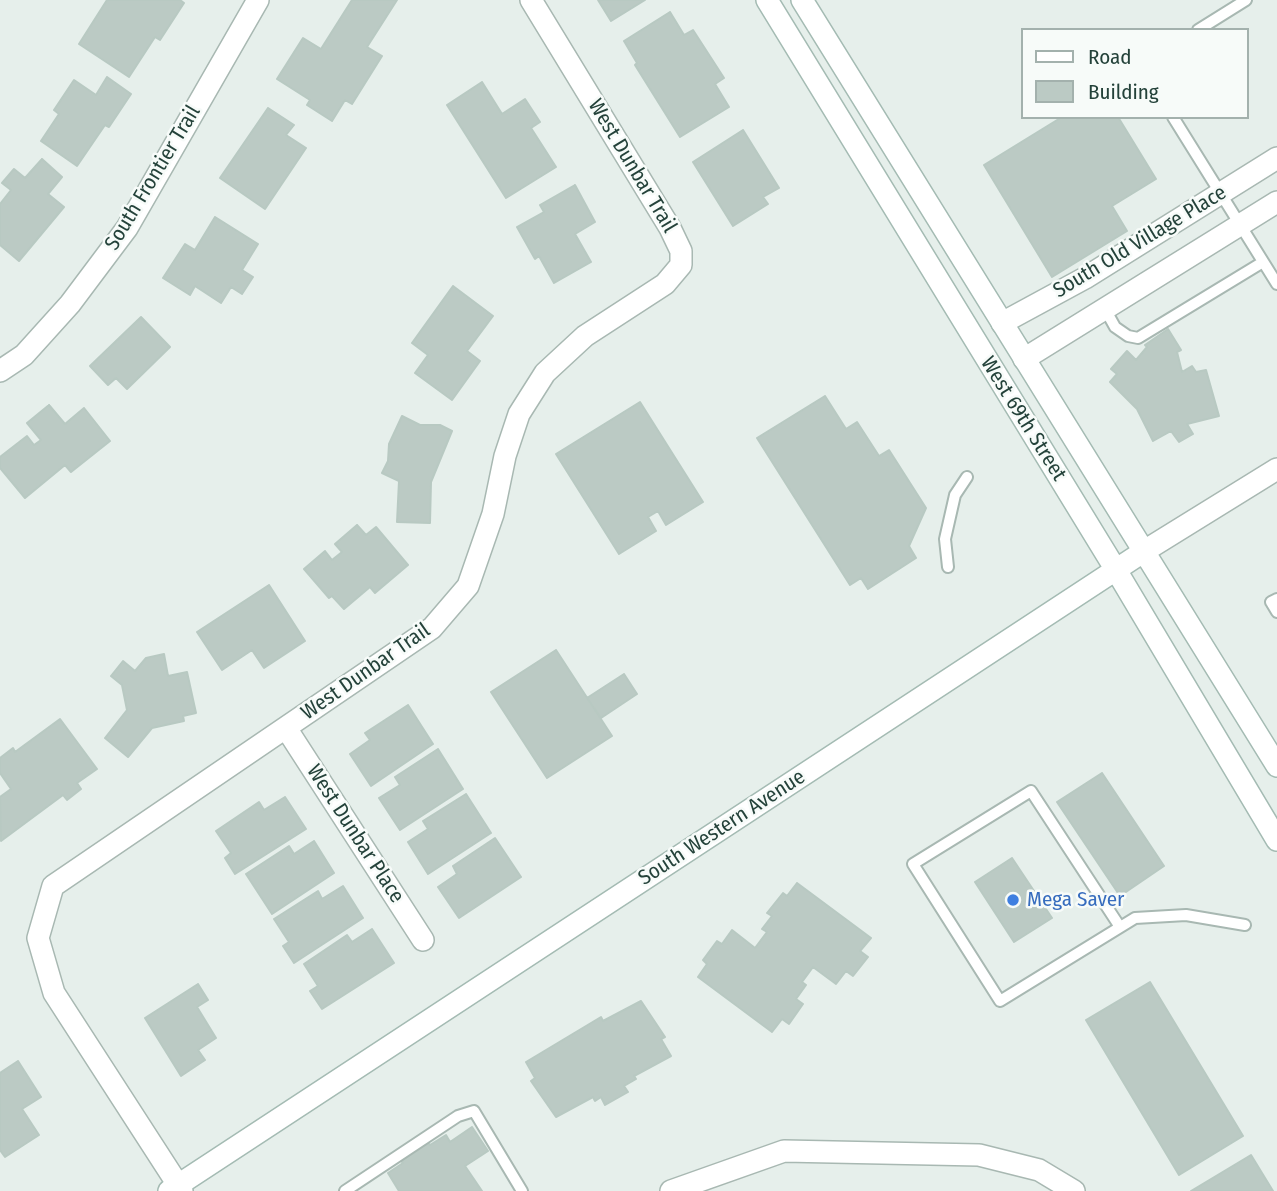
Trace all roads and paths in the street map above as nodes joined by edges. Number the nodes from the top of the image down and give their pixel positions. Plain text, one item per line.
1 (258, 0) edge
2 (531, 0) edge
3 (767, 0) edge
4 (802, 0) edge
5 (1246, 0) edge
6 (1201, 28) edge
7 (1173, 119) edge
8 (1277, 158) edge
9 (1221, 193) junction
10 (1277, 202) edge
11 (1240, 225) junction
12 (1263, 262) junction
13 (1277, 284) edge
14 (1105, 309) junction
15 (1002, 323) junction
16 (1024, 359) junction
17 (0, 371) edge
18 (1277, 468) edge
19 (967, 477) dead end
20 (1146, 550) junction
21 (948, 567) dead end
22 (1116, 570) junction
23 (1277, 599) edge
24 (1277, 612) edge
25 (286, 728) junction
26 (1277, 766) edge
27 (1277, 840) edge
28 (1245, 925) dead end
29 (1120, 927) junction
30 (423, 940) dead end
31 (176, 1189) edge
32 (345, 1191) edge
33 (522, 1191) edge
34 (671, 1191) edge
35 (1074, 1191) edge

1 - 17 street, South Frontier Trail
2 - 25 street, West Dunbar Trail
3 - 22 street, West 69th Street
4 - 15 street, West 69th Street
5 - 6 lane
7 - 9 lane
8 - 9 street, South Old Village Place
9 - 11 lane
9 - 15 street, South Old Village Place
10 - 11 street, South Old Village Place
11 - 12 lane
11 - 14 street, South Old Village Place
12 - 13 lane
12 - 14 lane
14 - 16 street, South Old Village Place
15 - 16 street, West 69th Street
16 - 20 street, West 69th Street
18 - 20 street, South Western Avenue
19 - 21 lane
20 - 22 street, South Western Avenue
20 - 26 street, West 69th Street
22 - 27 street, West 69th Street
22 - 31 street, South Western Avenue
23 - 24 lane
25 - 30 street, West Dunbar Place
25 - 31 street, West Dunbar Trail
28 - 29 lane
29 - 29 lane
32 - 33 lane
34 - 35 street

